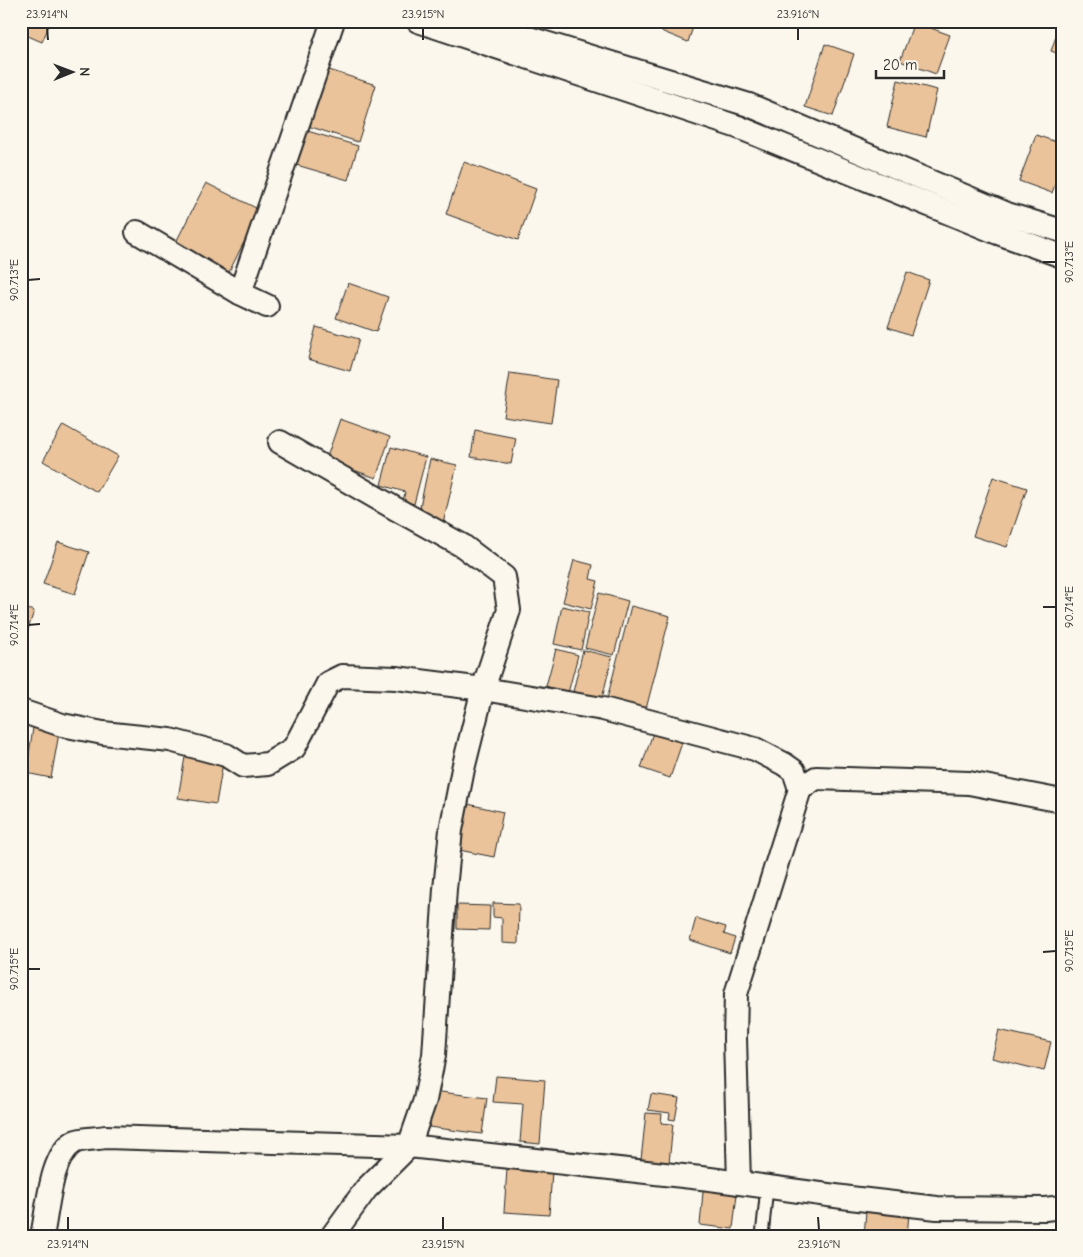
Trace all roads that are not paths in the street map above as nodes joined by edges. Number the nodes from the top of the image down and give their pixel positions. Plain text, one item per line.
1 (333, 21) edge
2 (418, 21) edge
3 (473, 21) edge
4 (1060, 224) edge
5 (137, 232) dead end
6 (1062, 256) edge
7 (240, 292) junction
8 (267, 306) dead end
9 (280, 442) dead end
10 (483, 689) junction
11 (21, 711) edge
12 (800, 789) junction
13 (1062, 801) edge
14 (409, 1146) junction
15 (739, 1183) junction
16 (767, 1187) junction
17 (1062, 1207) edge
18 (42, 1236) edge
19 (332, 1236) edge
20 (762, 1236) edge

1 - 7 street
2 - 6 street
3 - 4 street
5 - 7 street
7 - 8 street
9 - 10 street
10 - 11 street
10 - 12 street
10 - 14 street
12 - 13 street
12 - 15 street
14 - 15 street
14 - 18 street
14 - 19 street
15 - 16 street
16 - 17 street
16 - 20 lane

